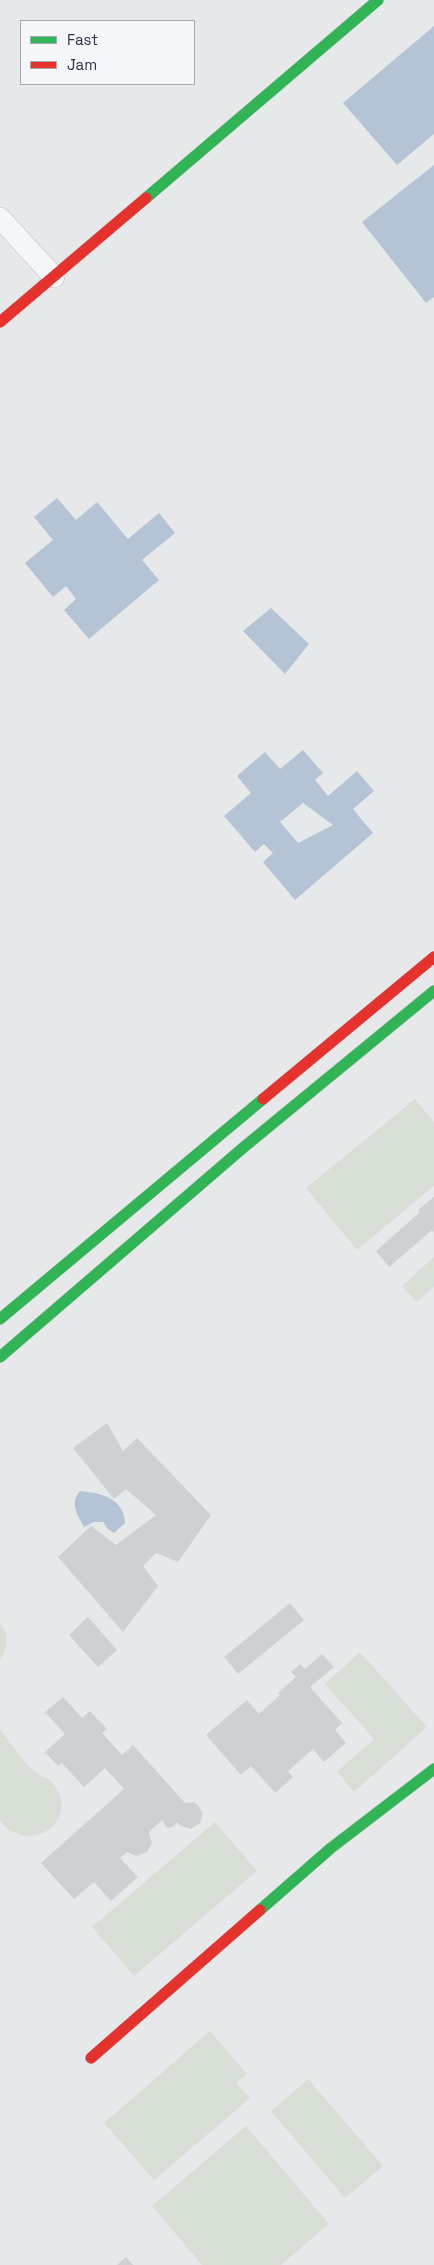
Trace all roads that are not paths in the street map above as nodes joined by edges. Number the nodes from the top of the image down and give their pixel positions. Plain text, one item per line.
1 (378, 0) edge
2 (0, 218) edge
3 (54, 277) junction
4 (0, 322) edge
5 (434, 957) edge
6 (434, 991) edge
7 (0, 1319) edge
8 (0, 1357) edge
9 (434, 1769) edge
10 (91, 2058) dead end

1 - 3 main road
2 - 3 street
3 - 4 main road
5 - 7 main road
6 - 8 main road
9 - 10 main road

